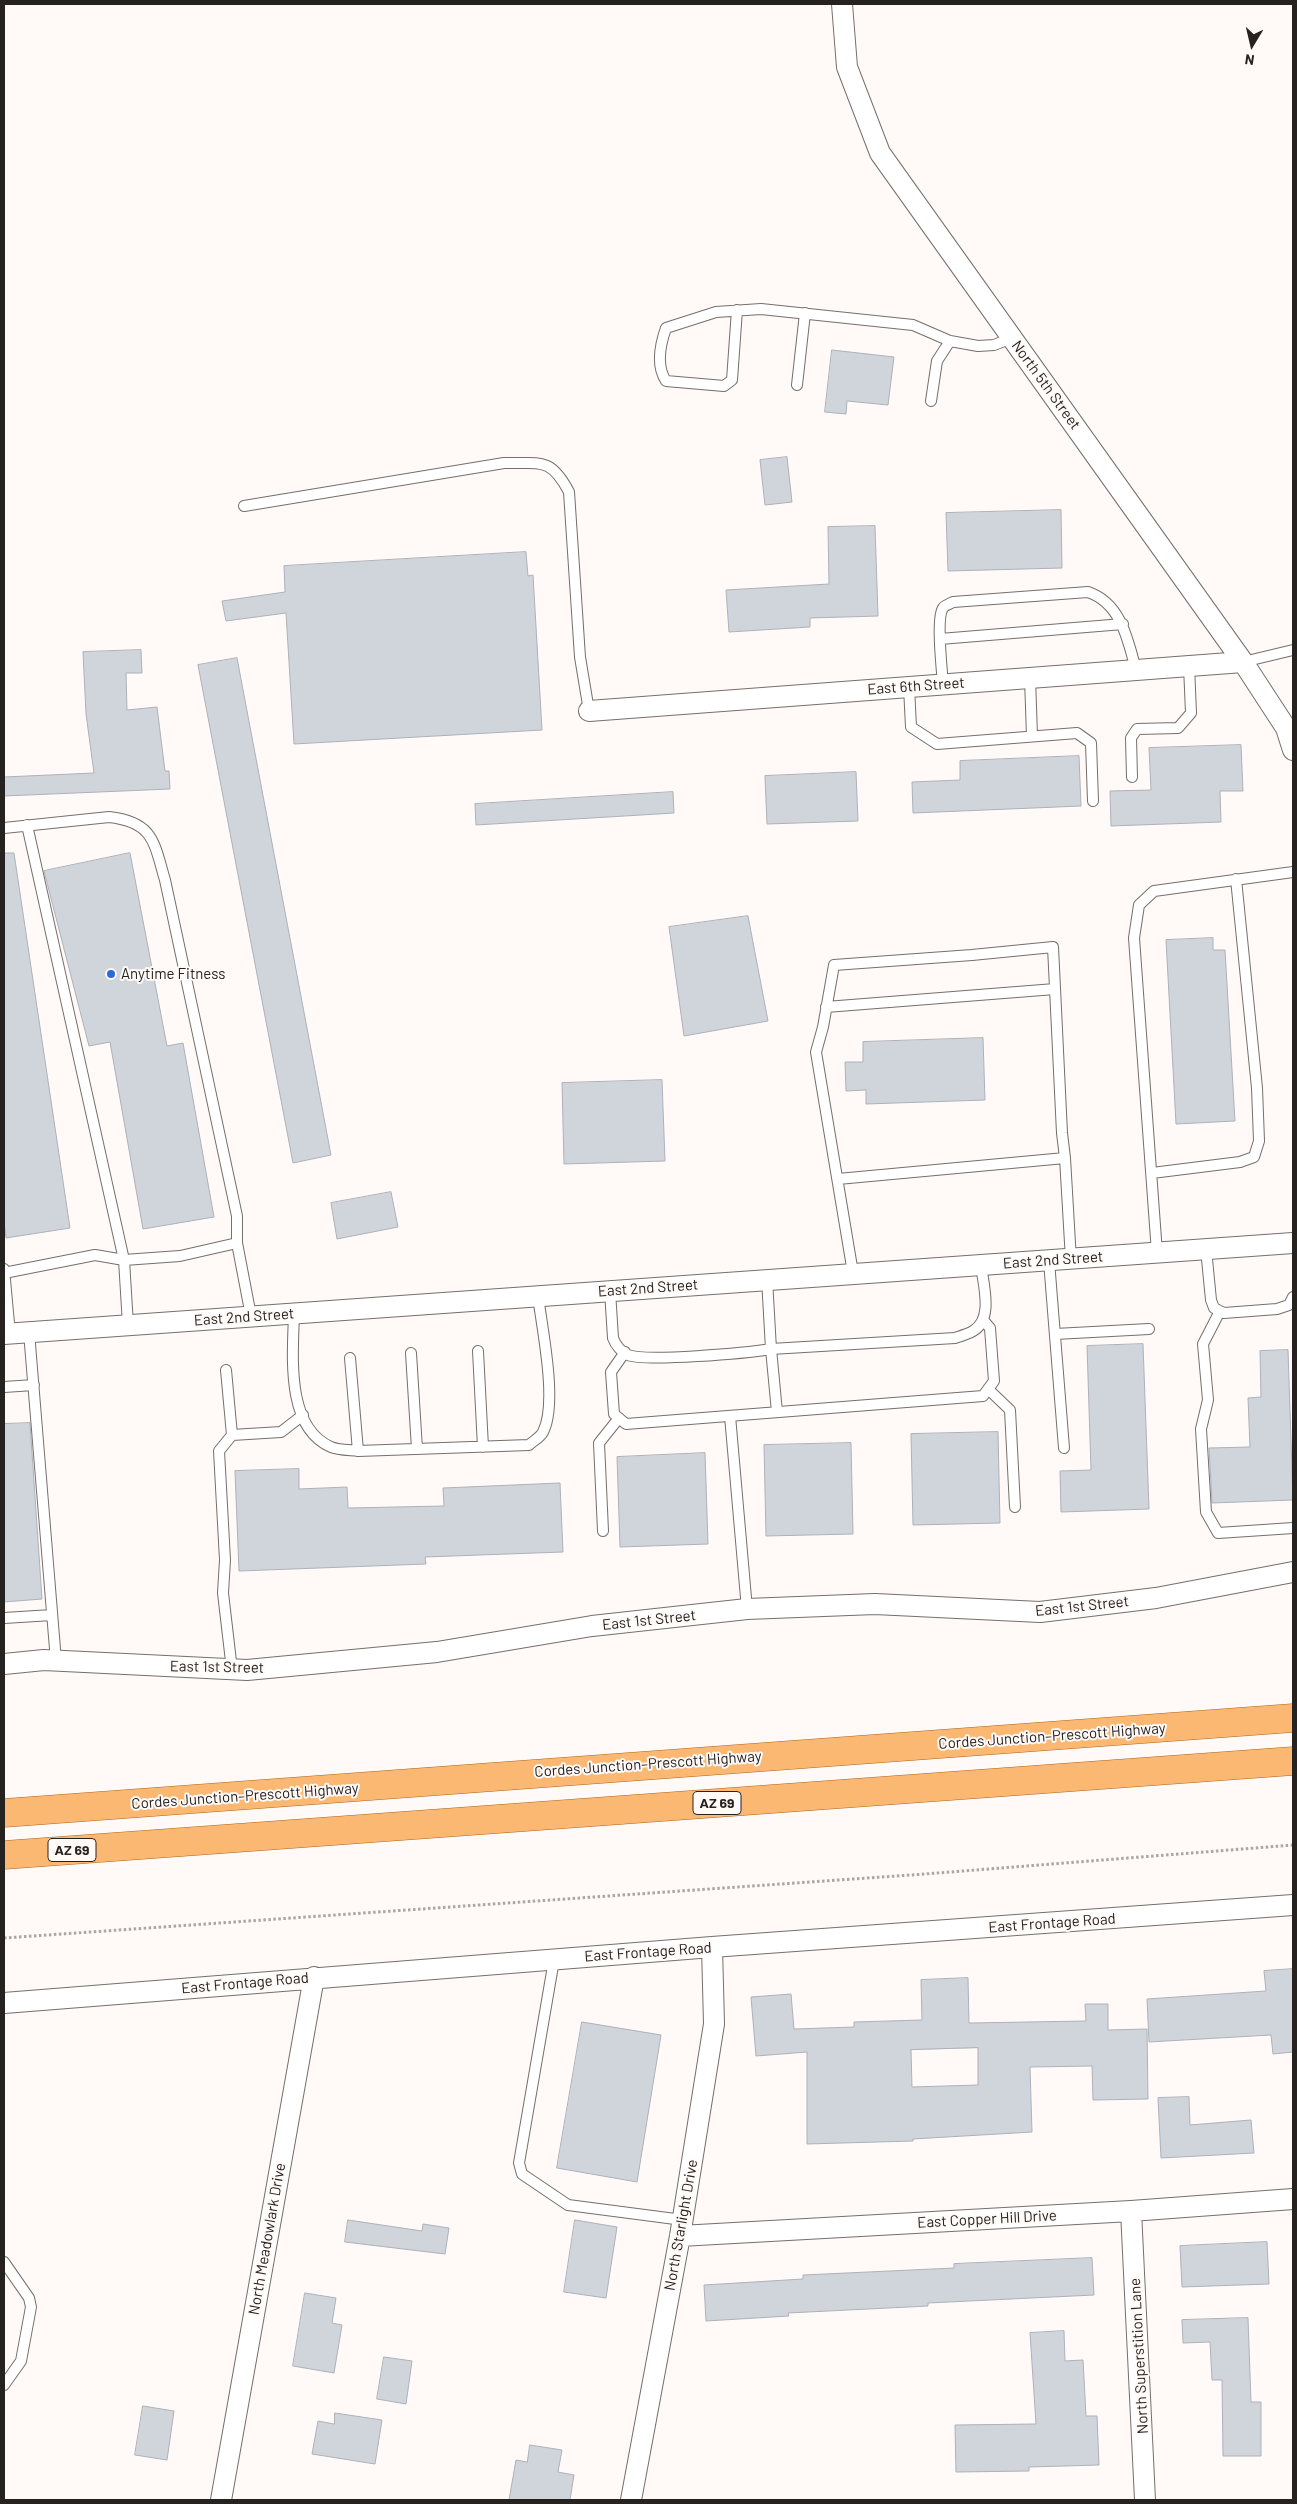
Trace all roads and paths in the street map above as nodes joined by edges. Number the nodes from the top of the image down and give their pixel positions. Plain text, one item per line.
1 (842, 4) edge
2 (737, 310) junction
3 (805, 313) junction
4 (1012, 338) junction
5 (950, 342) junction
6 (797, 385) dead end
7 (931, 401) dead end
8 (244, 506) dead end
9 (1123, 624) junction
10 (940, 639) junction
11 (1293, 650) edge
12 (1243, 662) junction
13 (1189, 666) junction
14 (1136, 670) junction
15 (1030, 678) junction
16 (943, 684) junction
17 (909, 687) junction
18 (590, 711) joint
19 (1032, 736) junction
20 (1293, 750) edge
21 (1132, 777) dead end
22 (1093, 801) dead end
23 (27, 825) junction
24 (4, 828) edge
25 (1293, 872) edge
26 (1236, 878) junction
27 (1055, 989) junction
28 (826, 1007) junction
29 (1065, 1158) junction
30 (1152, 1173) junction
31 (838, 1178) junction
32 (237, 1243) junction
33 (1293, 1243) edge
34 (1206, 1249) junction
35 (1157, 1253) junction
36 (124, 1260) junction
37 (1070, 1260) junction
38 (1049, 1261) junction
39 (981, 1265) junction
40 (4, 1269) edge
41 (853, 1273) junction
42 (4, 1274) edge
43 (767, 1279) junction
44 (610, 1290) junction
45 (538, 1296) junction
46 (1293, 1298) edge
47 (1220, 1310) junction
48 (294, 1313) junction
49 (251, 1316) junction
50 (983, 1320) junction
51 (128, 1325) junction
52 (1149, 1329) dead end
53 (15, 1333) edge
54 (1055, 1334) junction
55 (770, 1349) junction
56 (478, 1351) dead end
57 (625, 1352) junction
58 (411, 1353) dead end
59 (350, 1358) dead end
60 (226, 1370) dead end
61 (34, 1385) junction
62 (4, 1387) edge
63 (988, 1389) junction
64 (777, 1412) junction
65 (303, 1415) junction
66 (730, 1416) junction
67 (619, 1418) junction
68 (232, 1435) junction
69 (483, 1447) junction
70 (1064, 1448) dead end
71 (417, 1449) junction
72 (358, 1451) junction
73 (1015, 1507) dead end
74 (1293, 1528) edge
75 (603, 1531) dead end
76 (1293, 1572) edge
77 (747, 1608) junction
78 (52, 1614) junction
79 (4, 1618) edge
80 (56, 1661) junction
81 (4, 1664) edge
82 (232, 1670) junction
83 (1293, 1718) edge
84 (1293, 1761) edge
85 (4, 1813) edge
86 (1293, 1845) edge
87 (4, 1855) edge
88 (1293, 1906) edge
89 (4, 1938) edge
90 (712, 1947) junction
91 (554, 1960) junction
92 (314, 1978) junction
93 (4, 2003) edge
94 (1293, 2199) edge
95 (1131, 2211) junction
96 (681, 2228) junction
97 (4, 2262) edge
98 (4, 2385) edge
99 (221, 2500) edge
100 (631, 2500) edge
101 (1145, 2500) edge

1 - 4 street, North 5th Street
2 - 2 lane
2 - 3 lane
3 - 5 lane
3 - 6 lane
4 - 5 lane
4 - 12 street, North 5th Street
5 - 7 lane
8 - 18 lane
9 - 10 lane
9 - 10 lane
9 - 14 lane
10 - 16 lane
11 - 12 lane
12 - 13 street, East 6th Street
12 - 20 street, North 5th Street
13 - 14 street, East 6th Street
13 - 21 lane
14 - 15 street, East 6th Street
15 - 16 street, East 6th Street
15 - 19 lane
16 - 17 street, East 6th Street
17 - 18 street, East 6th Street
17 - 19 lane
19 - 22 lane
23 - 24 lane
23 - 32 lane
23 - 36 lane
25 - 26 lane
26 - 30 lane
26 - 30 lane
27 - 28 lane
27 - 28 lane
27 - 29 lane
28 - 31 lane
29 - 31 lane
29 - 37 lane
30 - 35 lane
31 - 41 lane
32 - 36 lane
32 - 49 lane
33 - 34 street, East 2nd Street
34 - 35 street, East 2nd Street
34 - 47 lane
35 - 37 street, East 2nd Street
36 - 42 lane
36 - 51 lane
37 - 38 street, East 2nd Street
38 - 39 street, East 2nd Street
38 - 54 lane
39 - 41 street, East 2nd Street
39 - 50 lane
40 - 42 lane
41 - 43 street, East 2nd Street
42 - 53 lane
43 - 44 street, East 2nd Street
43 - 55 lane
44 - 45 street, East 2nd Street
44 - 57 lane
45 - 48 street, East 2nd Street
45 - 69 lane
46 - 47 lane
47 - 74 lane
48 - 49 street, East 2nd Street
48 - 65 lane
49 - 51 street, East 2nd Street
50 - 55 lane
50 - 63 lane
51 - 53 street, East 2nd Street
52 - 54 lane
53 - 61 lane
54 - 70 lane
55 - 57 lane
55 - 64 lane
56 - 69 lane
57 - 67 lane
58 - 71 lane
59 - 72 lane
60 - 68 lane
61 - 62 lane
61 - 78 lane
63 - 64 lane
63 - 73 lane
64 - 66 lane
65 - 68 lane
65 - 72 lane
66 - 67 lane
66 - 77 lane
67 - 75 lane
68 - 82 lane
69 - 71 lane
71 - 72 lane
76 - 77 street, East 1st Street
77 - 82 street, East 1st Street
78 - 79 lane
78 - 80 lane
80 - 81 street, East 1st Street
80 - 82 street, East 1st Street
83 - 85 main road, Cordes Junction–Prescott Highway
84 - 87 main road, AZ 69
86 - 89 path
88 - 90 street, East Frontage Road
90 - 91 street, East Frontage Road
90 - 96 street, North Starlight Drive
91 - 92 street, East Frontage Road
91 - 96 lane
92 - 93 street, East Frontage Road
92 - 99 street, North Meadowlark Drive
94 - 95 street, East Copper Hill Drive
95 - 96 street, East Copper Hill Drive
95 - 101 street, North Superstition Lane
96 - 100 street, North Starlight Drive
97 - 98 lane

